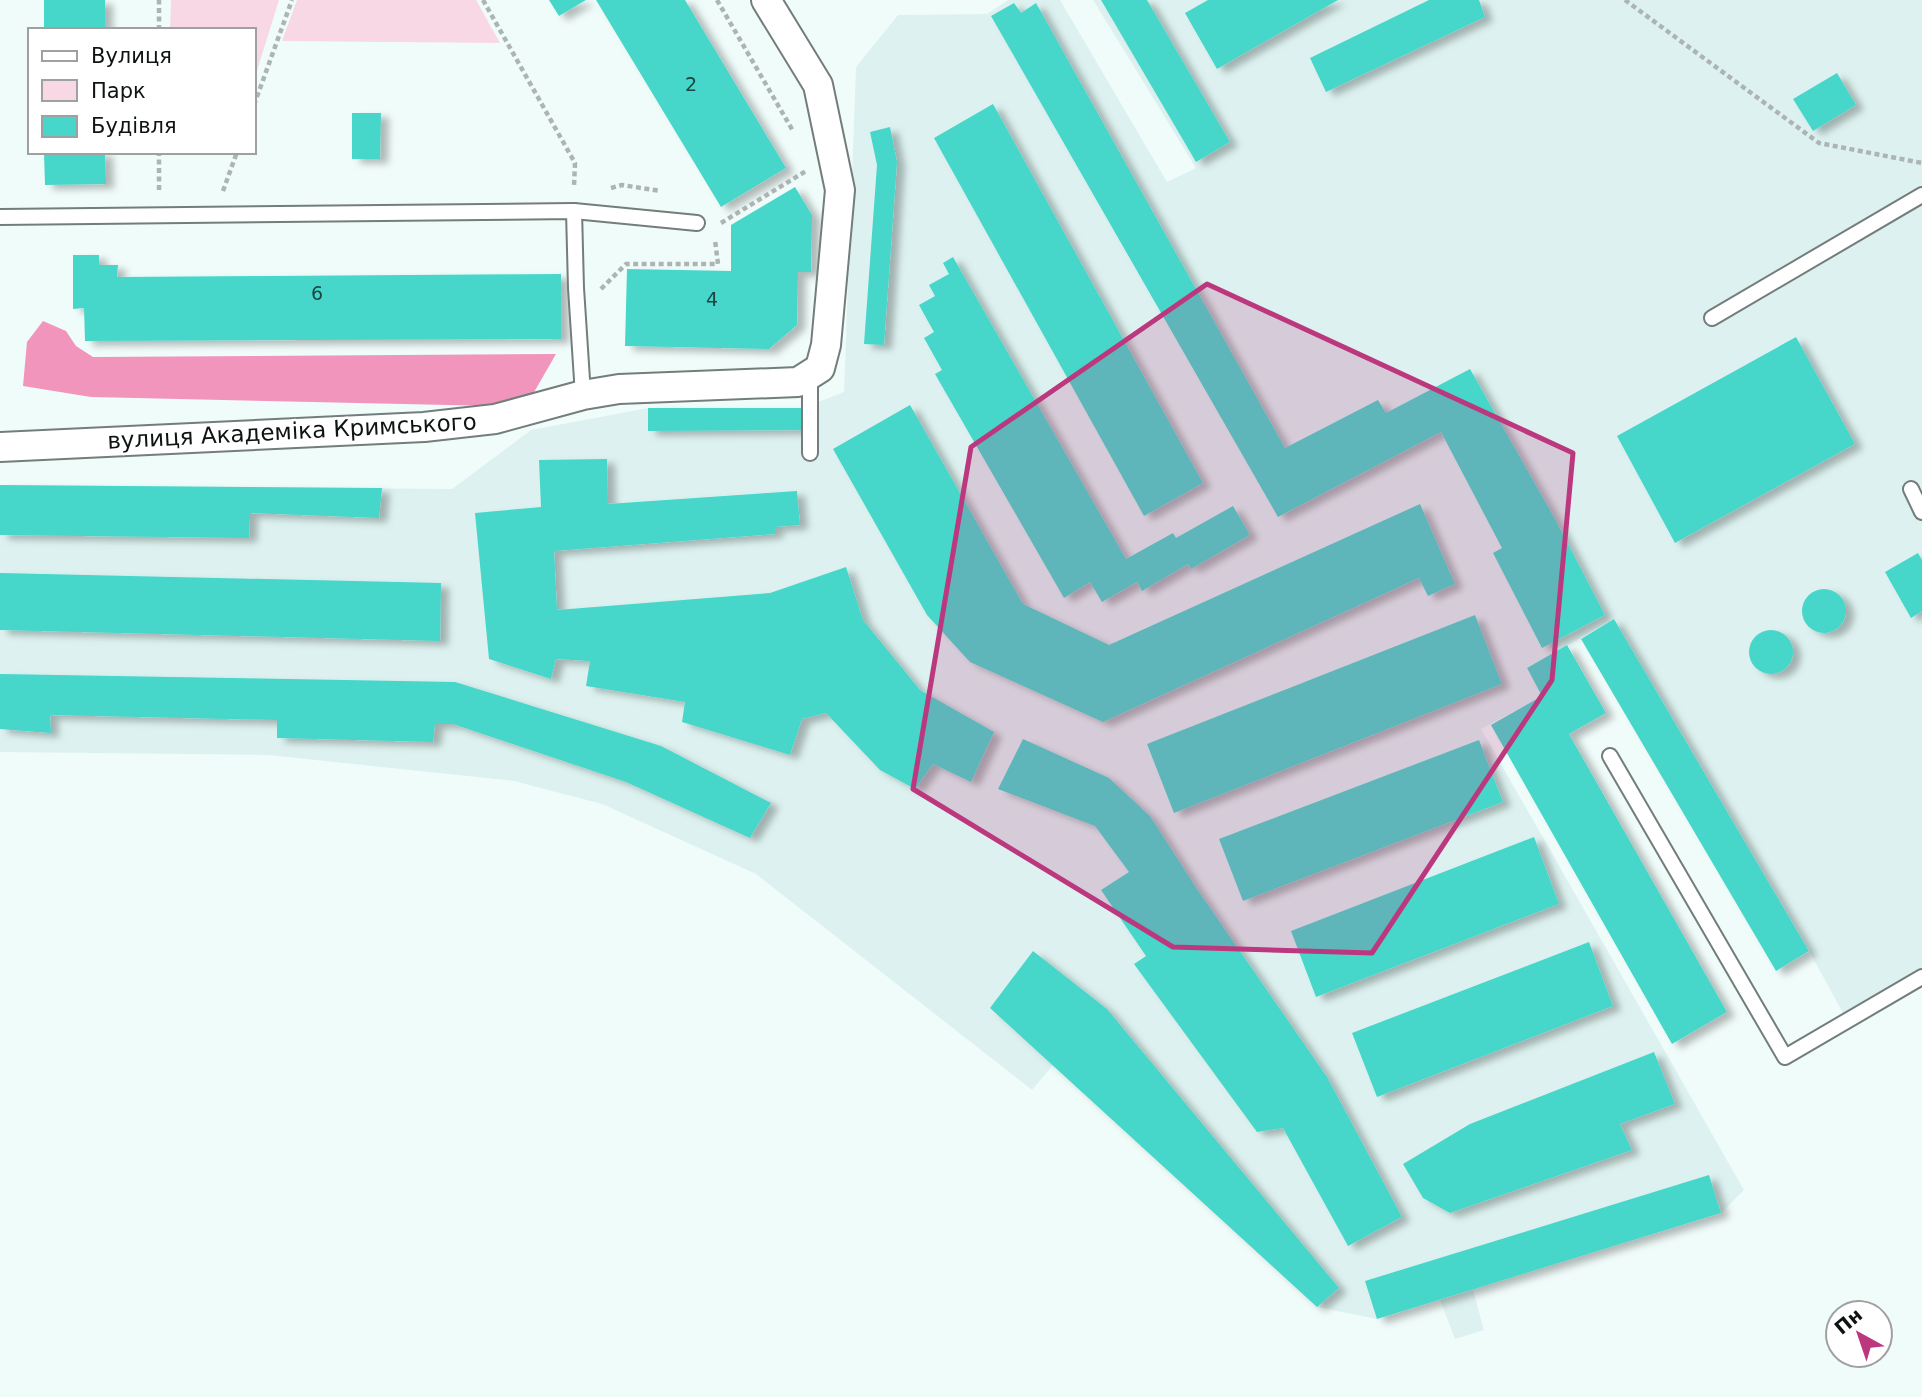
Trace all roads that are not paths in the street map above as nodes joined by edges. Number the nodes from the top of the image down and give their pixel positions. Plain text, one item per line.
1 (766, 0) edge
2 (1922, 195) edge
3 (574, 211) junction
4 (0, 217) edge
5 (697, 223) road end
6 (1713, 318) dead end
7 (810, 374) junction
8 (583, 395) junction
9 (0, 447) edge
10 (810, 453) dead end
11 (1911, 489) dead end
12 (1922, 512) edge
13 (1610, 756) dead end
14 (1922, 977) edge

1 - 7 street
2 - 6 lane
3 - 4 lane
3 - 5 lane
3 - 8 lane
7 - 8 street, вулиця Академіка Кримського
7 - 10 lane
8 - 9 street, вулиця Академіка Кримського
11 - 12 lane
13 - 14 lane

